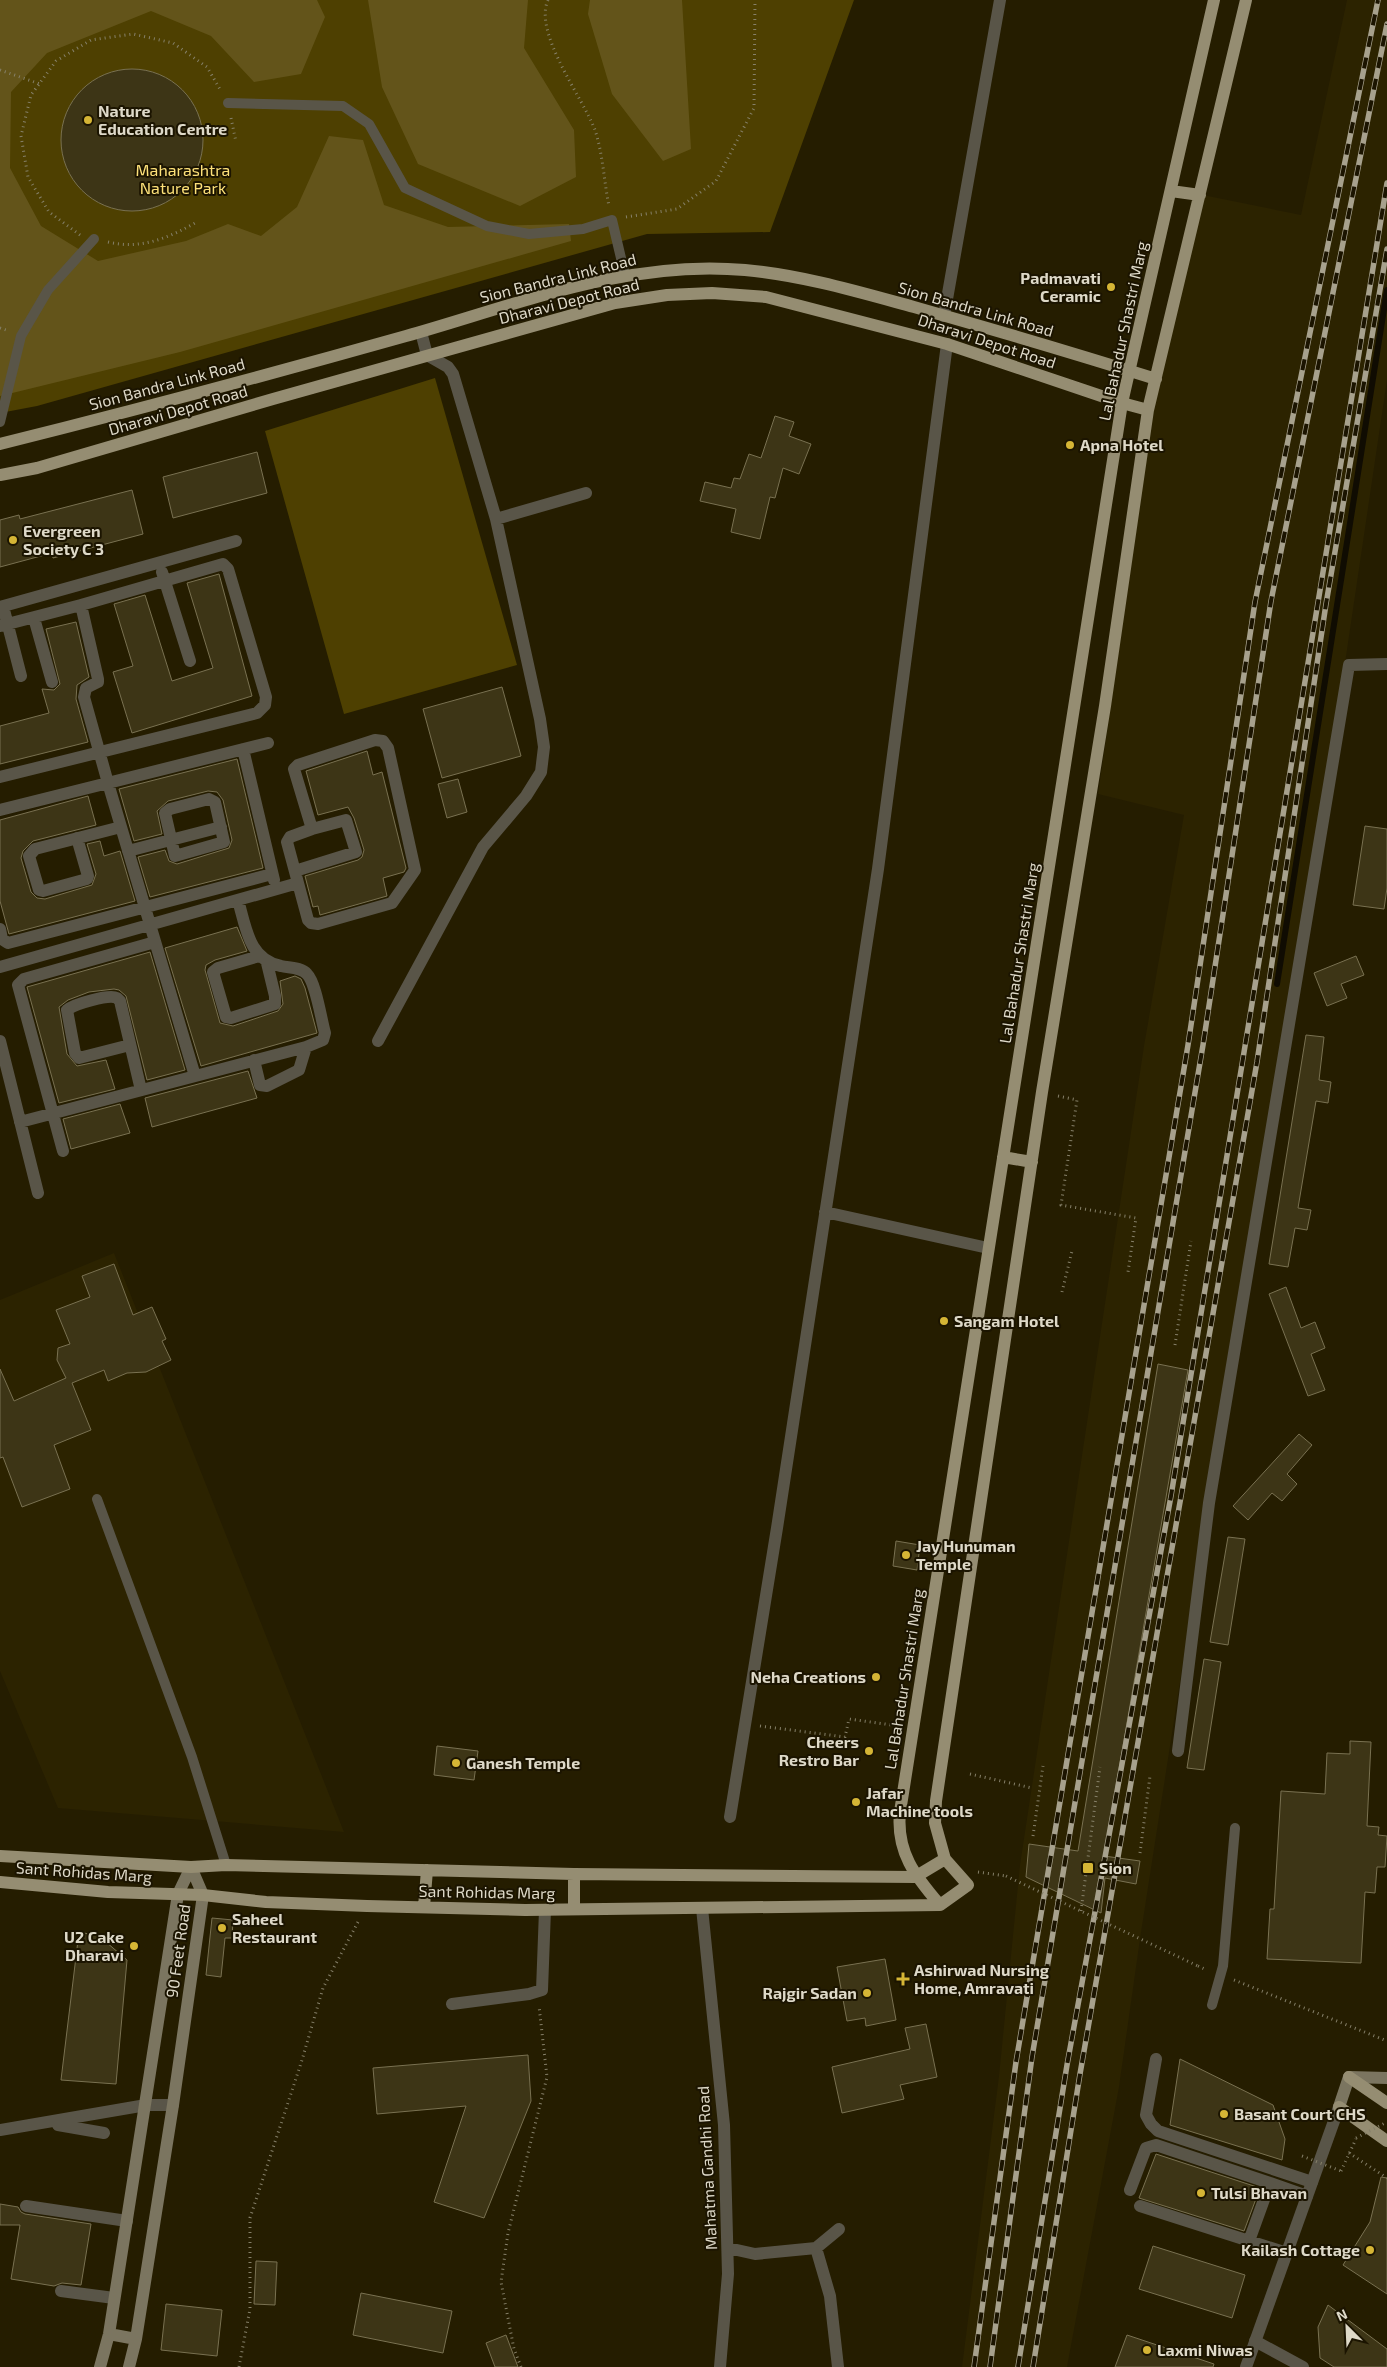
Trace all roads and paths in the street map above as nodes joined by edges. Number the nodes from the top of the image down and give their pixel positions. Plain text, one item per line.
1 (548, 0) edge
2 (754, 0) edge
3 (1000, 0) edge
4 (1214, 0) edge
5 (1246, 0) edge
6 (0, 70) edge
7 (40, 84) junction
8 (228, 103) junction
9 (236, 142) dead end
10 (1171, 191) junction
11 (1200, 195) junction
12 (612, 220) junction
13 (197, 222) dead end
14 (94, 239) junction
15 (625, 275) junction
16 (944, 316) junction
17 (421, 332) junction
18 (947, 344) junction
19 (427, 355) junction
20 (1130, 371) junction
21 (1156, 379) junction
22 (1122, 403) junction
23 (1148, 410) junction
24 (0, 422) edge
25 (0, 444) edge
26 (0, 475) edge
27 (586, 493) dead end
28 (496, 519) junction
29 (236, 541) dead end
30 (159, 562) junction
31 (165, 580) junction
32 (81, 605) junction
33 (2, 606) edge
34 (34, 618) junction
35 (4, 625) edge
36 (190, 661) dead end
37 (1387, 664) edge
38 (21, 676) dead end
39 (52, 682) dead end
40 (268, 743) dead end
41 (243, 749) junction
42 (100, 752) junction
43 (0, 777) edge
44 (108, 783) junction
45 (0, 810) edge
46 (121, 827) junction
47 (221, 827) junction
48 (312, 829) junction
49 (77, 838) junction
50 (170, 840) junction
51 (128, 851) junction
52 (272, 874) junction
53 (297, 877) junction
54 (276, 889) junction
55 (180, 899) junction
56 (238, 900) junction
57 (145, 908) junction
58 (185, 915) junction
59 (114, 916) junction
60 (150, 925) junction
61 (0, 929) edge
62 (119, 934) junction
63 (36, 936) junction
64 (155, 942) junction
65 (124, 952) junction
66 (42, 956) junction
67 (263, 960) junction
68 (0, 967) edge
69 (47, 973) junction
70 (0, 1041) edge
71 (378, 1041) dead end
72 (130, 1045) junction
73 (306, 1047) junction
74 (254, 1060) junction
75 (195, 1076) junction
76 (141, 1090) junction
77 (1042, 1092) junction
78 (52, 1113) junction
79 (20, 1122) junction
80 (62, 1151) dead end
81 (1003, 1157) junction
82 (1032, 1162) junction
83 (38, 1193) dead end
84 (825, 1212) junction
85 (1191, 1241) dead end
86 (988, 1248) junction
87 (1072, 1251) dead end
88 (1128, 1272) dead end
89 (1062, 1292) dead end
90 (1175, 1345) dead end
91 (97, 1500) dead end
92 (744, 1724) junction
93 (892, 1725) dead end
94 (1178, 1751) dead end
95 (1043, 1766) dead end
96 (1100, 1767) dead end
97 (970, 1774) dead end
98 (1150, 1776) dead end
99 (1032, 1788) dead end
100 (730, 1817) dead end
101 (1235, 1828) dead end
102 (1033, 1836) dead end
103 (1140, 1853) dead end
104 (0, 1856) edge
105 (945, 1859) junction
106 (226, 1865) junction
107 (191, 1867) junction
108 (427, 1870) junction
109 (574, 1874) junction
110 (1006, 1876) dead end
111 (915, 1877) junction
112 (0, 1882) edge
113 (178, 1894) junction
114 (203, 1895) junction
115 (940, 1905) junction
116 (367, 1906) junction
117 (424, 1908) junction
118 (702, 1908) junction
119 (545, 1910) junction
120 (574, 1910) junction
121 (1080, 1910) junction
122 (1198, 1966) dead end
123 (1252, 1987) dead end
124 (537, 1992) junction
125 (452, 2004) dead end
126 (1212, 2006) dead end
127 (1387, 2041) edge
128 (1156, 2059) dead end
129 (1349, 2077) junction
130 (1387, 2078) edge
131 (1387, 2103) edge
132 (173, 2105) junction
133 (146, 2106) junction
134 (1339, 2107) junction
135 (75, 2122) junction
136 (1387, 2122) edge
137 (58, 2125) dead end
138 (0, 2130) edge
139 (104, 2133) dead end
140 (1387, 2141) edge
141 (1349, 2153) junction
142 (1302, 2156) dead end
143 (1387, 2178) edge
144 (1312, 2182) junction
145 (1270, 2183) junction
146 (1130, 2190) dead end
147 (1307, 2196) junction
148 (28, 2202) dead end
149 (1140, 2206) dead end
150 (127, 2217) junction
151 (838, 2229) dead end
152 (1249, 2241) junction
153 (728, 2248) junction
154 (816, 2248) junction
155 (1287, 2252) junction
156 (61, 2291) dead end
157 (114, 2298) junction
158 (109, 2334) junction
159 (136, 2339) junction
160 (1255, 2341) junction
161 (100, 2367) edge
162 (129, 2367) edge
163 (239, 2367) edge
164 (522, 2367) edge
165 (720, 2367) edge
166 (838, 2367) edge
167 (1246, 2367) edge
168 (1303, 2367) edge

1 - 12 path
2 - 12 path
3 - 16 street
4 - 10 main road, Lal Bahadur Shastri Marg
5 - 11 main road
6 - 7 path
7 - 8 path
7 - 14 path
8 - 9 path
8 - 12 lane
10 - 11 main road
10 - 20 main road, Lal Bahadur Shastri Marg
11 - 21 main road
12 - 15 lane
13 - 14 path
14 - 24 lane
15 - 16 main road, Sion Bandra Link Road
15 - 17 main road, Sion Bandra Link Road
16 - 20 main road, Sion Bandra Link Road
17 - 19 street
17 - 25 main road, Sion Bandra Link Road
18 - 19 main road, Dharavi Depot Road
18 - 22 main road, Dharavi Depot Road
18 - 84 street
19 - 26 main road, Dharavi Depot Road
19 - 28 street
20 - 21 main road, Sion Bandra Link Road
20 - 22 main road, Lal Bahadur Shastri Marg
21 - 23 main road
22 - 23 main road, Dharavi Depot Road
22 - 81 main road, Lal Bahadur Shastri Marg
23 - 77 main road
27 - 28 street
28 - 71 street
29 - 30 street
30 - 31 street
30 - 33 street
31 - 32 street
31 - 36 street
31 - 42 street
32 - 34 street
32 - 42 street
33 - 35 street
34 - 35 street
34 - 39 street
35 - 38 street
37 - 94 street
40 - 41 street
41 - 44 street
41 - 52 street
42 - 43 street
42 - 44 street
44 - 45 street
44 - 46 street
46 - 49 street
46 - 51 street
47 - 50 street
47 - 50 street
47 - 50 street
48 - 53 street
48 - 53 street
48 - 53 street
49 - 49 street
50 - 51 street
51 - 57 street
52 - 54 street
52 - 55 street
53 - 54 street
54 - 56 street
55 - 57 street
55 - 58 street
56 - 58 street
56 - 67 street
57 - 59 street
57 - 60 street
58 - 60 street
59 - 62 street
59 - 63 street
60 - 62 street
60 - 64 street
61 - 63 street
62 - 65 street
62 - 66 street
63 - 66 street
64 - 65 street
64 - 75 street
65 - 69 street
66 - 68 street
66 - 69 street
67 - 67 street
67 - 73 street
69 - 78 street
70 - 79 street
72 - 72 street
72 - 76 street
73 - 74 street
73 - 74 street
74 - 75 street
75 - 76 street
76 - 78 street
77 - 82 main road
77 - 88 path
78 - 79 street
78 - 80 street
79 - 83 street
81 - 82 main road
81 - 86 main road, Lal Bahadur Shastri Marg
82 - 105 main road
84 - 86 street
84 - 92 street
85 - 90 path
86 - 111 main road, Lal Bahadur Shastri Marg
87 - 89 path
91 - 106 lane
92 - 93 path
92 - 100 street
95 - 102 path
96 - 121 path
97 - 99 path
98 - 103 path
101 - 126 lane
104 - 107 main road, Sant Rohidas Marg
105 - 111 main road
105 - 115 main road
106 - 107 main road, Sant Rohidas Marg
106 - 108 main road, Sant Rohidas Marg
107 - 113 main road, 90 Feet Road
107 - 114 main road, 90 Feet Road
108 - 109 main road, Sant Rohidas Marg
108 - 117 main road
109 - 111 main road, Sant Rohidas Marg
109 - 120 main road
110 - 121 path, bridge
111 - 115 main road, Lal Bahadur Shastri Marg
112 - 113 main road, Sant Rohidas Marg
113 - 114 main road, Sant Rohidas Marg
113 - 133 main road, 90 Feet Road
114 - 116 main road, Sant Rohidas Marg
114 - 132 main road, 90 Feet Road
115 - 118 main road, Sant Rohidas Marg
116 - 117 main road, Sant Rohidas Marg
116 - 163 path
117 - 119 main road, Sant Rohidas Marg
118 - 120 main road, Sant Rohidas Marg
118 - 153 street, Mahatma Gandhi Road
119 - 120 main road, Sant Rohidas Marg
119 - 124 street
121 - 122 path, bridge
123 - 127 path
124 - 125 street
124 - 164 path
128 - 144 street
129 - 130 main road
129 - 131 main road
129 - 134 main road
132 - 133 street
132 - 159 main road, 90 Feet Road
133 - 135 street
133 - 150 main road, 90 Feet Road
134 - 140 main road
134 - 144 street
135 - 137 street
135 - 138 street
135 - 139 street
136 - 141 path, bridge
141 - 142 path, bridge
141 - 143 path
144 - 147 street
145 - 146 street
145 - 147 street
145 - 152 street
147 - 155 street
148 - 150 street
149 - 152 street
150 - 157 main road, 90 Feet Road
151 - 154 street
152 - 155 street
153 - 154 street
153 - 165 street, Mahatma Gandhi Road
154 - 166 street
155 - 160 street
156 - 157 street
157 - 158 main road, 90 Feet Road
158 - 159 main road
158 - 161 main road, 90 Feet Road
159 - 162 main road, 90 Feet Road
160 - 167 street
160 - 168 street

